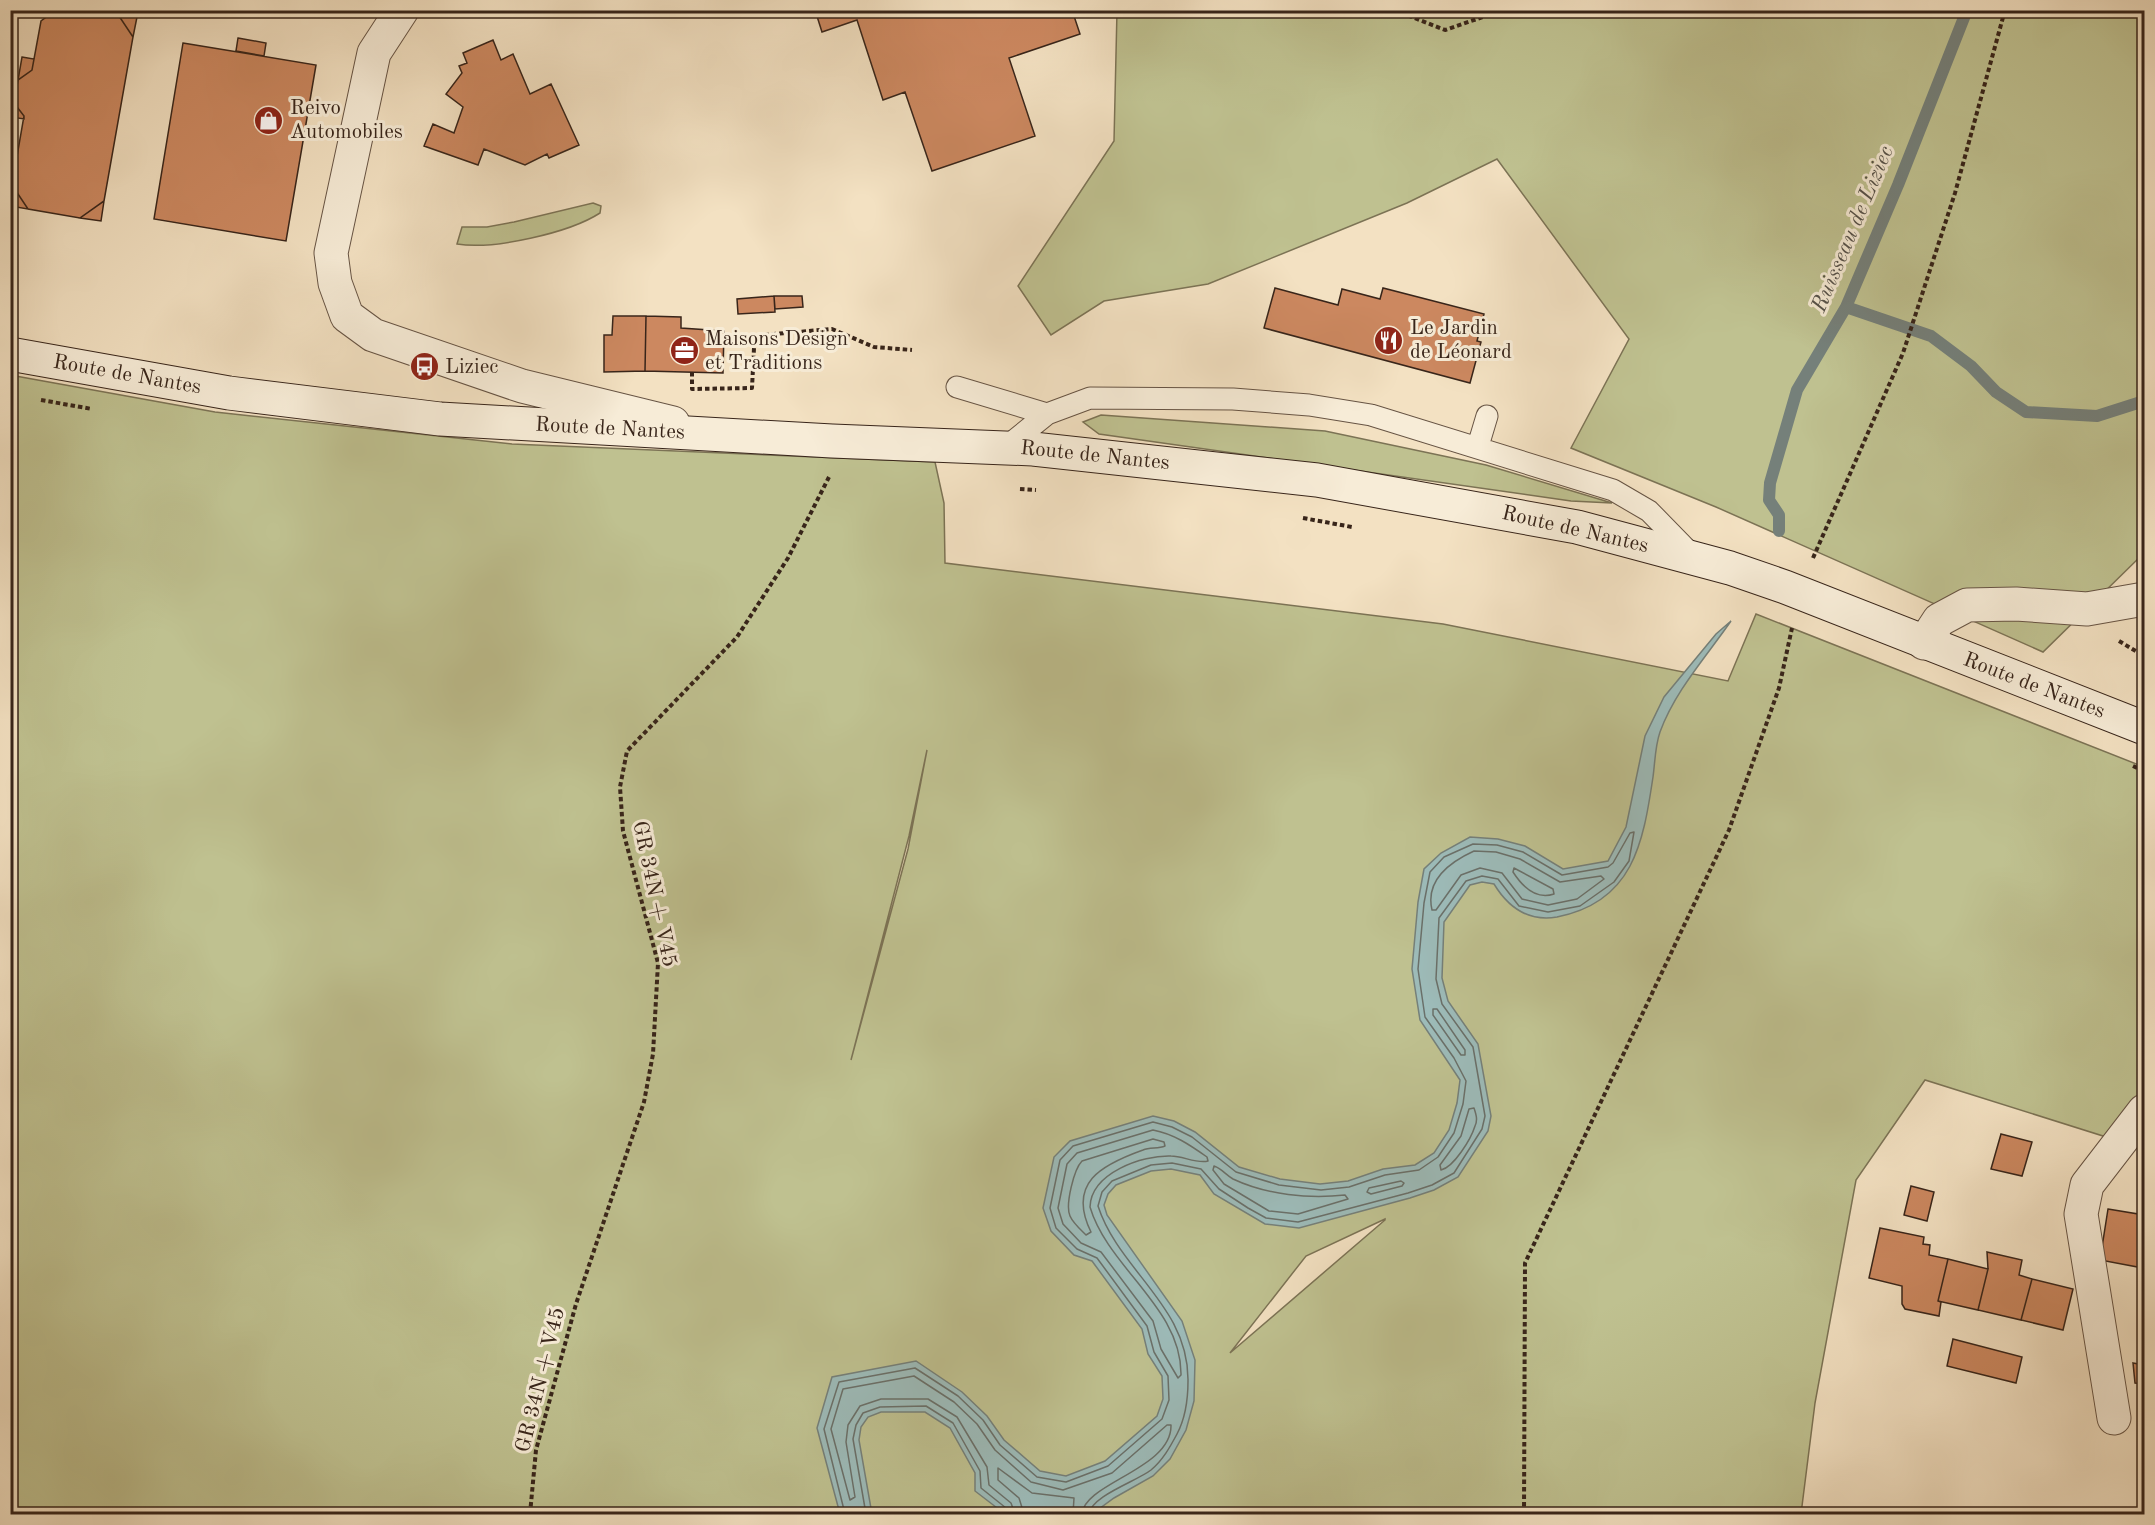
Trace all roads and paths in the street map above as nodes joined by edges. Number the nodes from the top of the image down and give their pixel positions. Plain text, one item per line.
1 (402, 10) edge
2 (1394, 10) edge
3 (1503, 10) edge
4 (2005, 10) edge
5 (912, 350) dead end
6 (10, 354) edge
7 (692, 372) dead end
8 (957, 387) dead end
9 (1047, 414) junction
10 (1487, 416) dead end
11 (748, 437) junction
12 (1478, 446) junction
13 (1005, 448) junction
14 (840, 477) dead end
15 (1017, 488) dead end
16 (1041, 490) dead end
17 (1296, 517) dead end
18 (1353, 527) dead end
19 (1696, 559) junction
20 (1812, 560) dead end
21 (2145, 599) edge
22 (1793, 624) dead end
23 (1924, 643) junction
24 (2145, 728) edge
25 (2145, 1111) edge
26 (2114, 1418) dead end
27 (530, 1515) edge
28 (1524, 1515) edge

1 - 11 main road
2 - 3 path
4 - 20 path
5 - 7 path
6 - 11 main road, Route de Nantes
8 - 9 lane
9 - 12 lane
9 - 13 lane
10 - 12 lane
11 - 13 main road, Route de Nantes
12 - 19 lane
13 - 19 main road, Route de Nantes
14 - 27 path, GR 34N + V45
15 - 16 path
17 - 18 path
19 - 23 main road, Route de Nantes
21 - 23 main road
22 - 28 path
23 - 24 main road, Route de Nantes
25 - 26 main road

